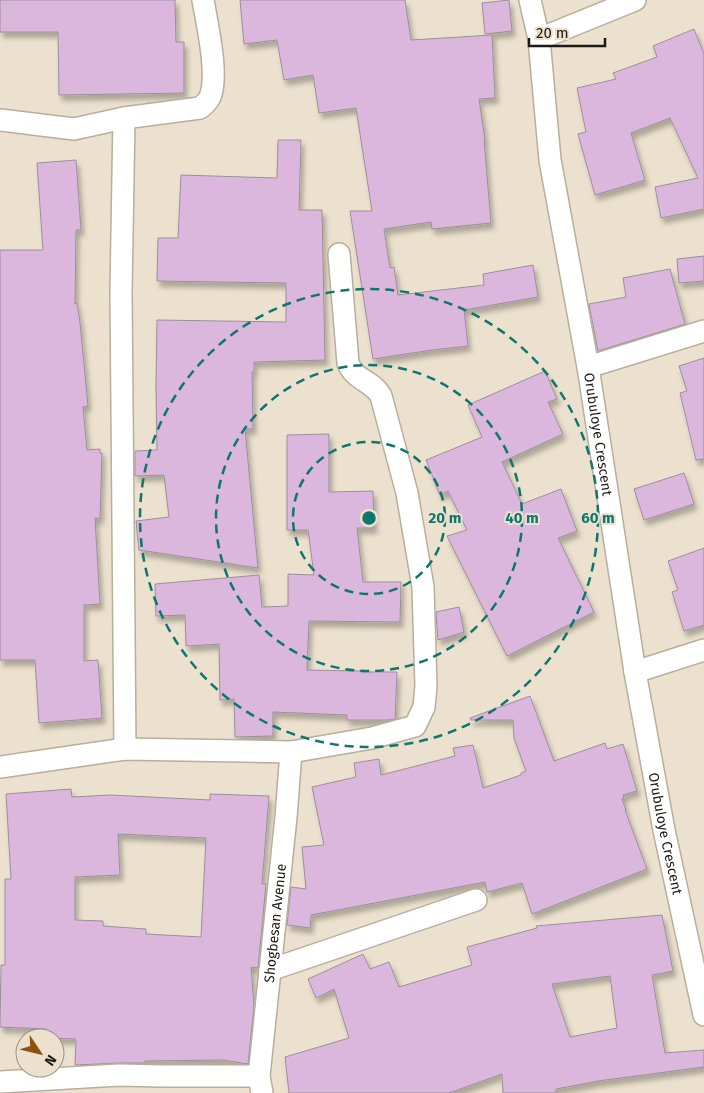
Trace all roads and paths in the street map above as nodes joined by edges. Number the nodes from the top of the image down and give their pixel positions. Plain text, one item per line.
1 (203, 0) edge
2 (530, 0) edge
3 (635, 0) edge
4 (539, 39) junction
5 (124, 118) junction
6 (0, 120) edge
7 (339, 254) dead end
8 (704, 331) edge
9 (588, 367) junction
10 (704, 650) edge
11 (635, 672) junction
12 (125, 749) junction
13 (291, 752) junction
14 (0, 767) edge
15 (476, 900) dead end
16 (270, 970) junction
17 (703, 1004) edge
18 (0, 1082) edge
19 (260, 1084) edge

1 - 5 street
2 - 4 street, Orubuloye Crescent
3 - 4 street
4 - 9 street, Orubuloye Crescent
5 - 6 street
5 - 12 street
7 - 13 street
8 - 9 street
9 - 11 street, Orubuloye Crescent
10 - 11 street
11 - 17 street, Orubuloye Crescent
12 - 13 street
12 - 14 street
13 - 16 street, Shogbesan Avenue
15 - 16 street
16 - 19 street, Shogbesan Avenue
18 - 19 street

